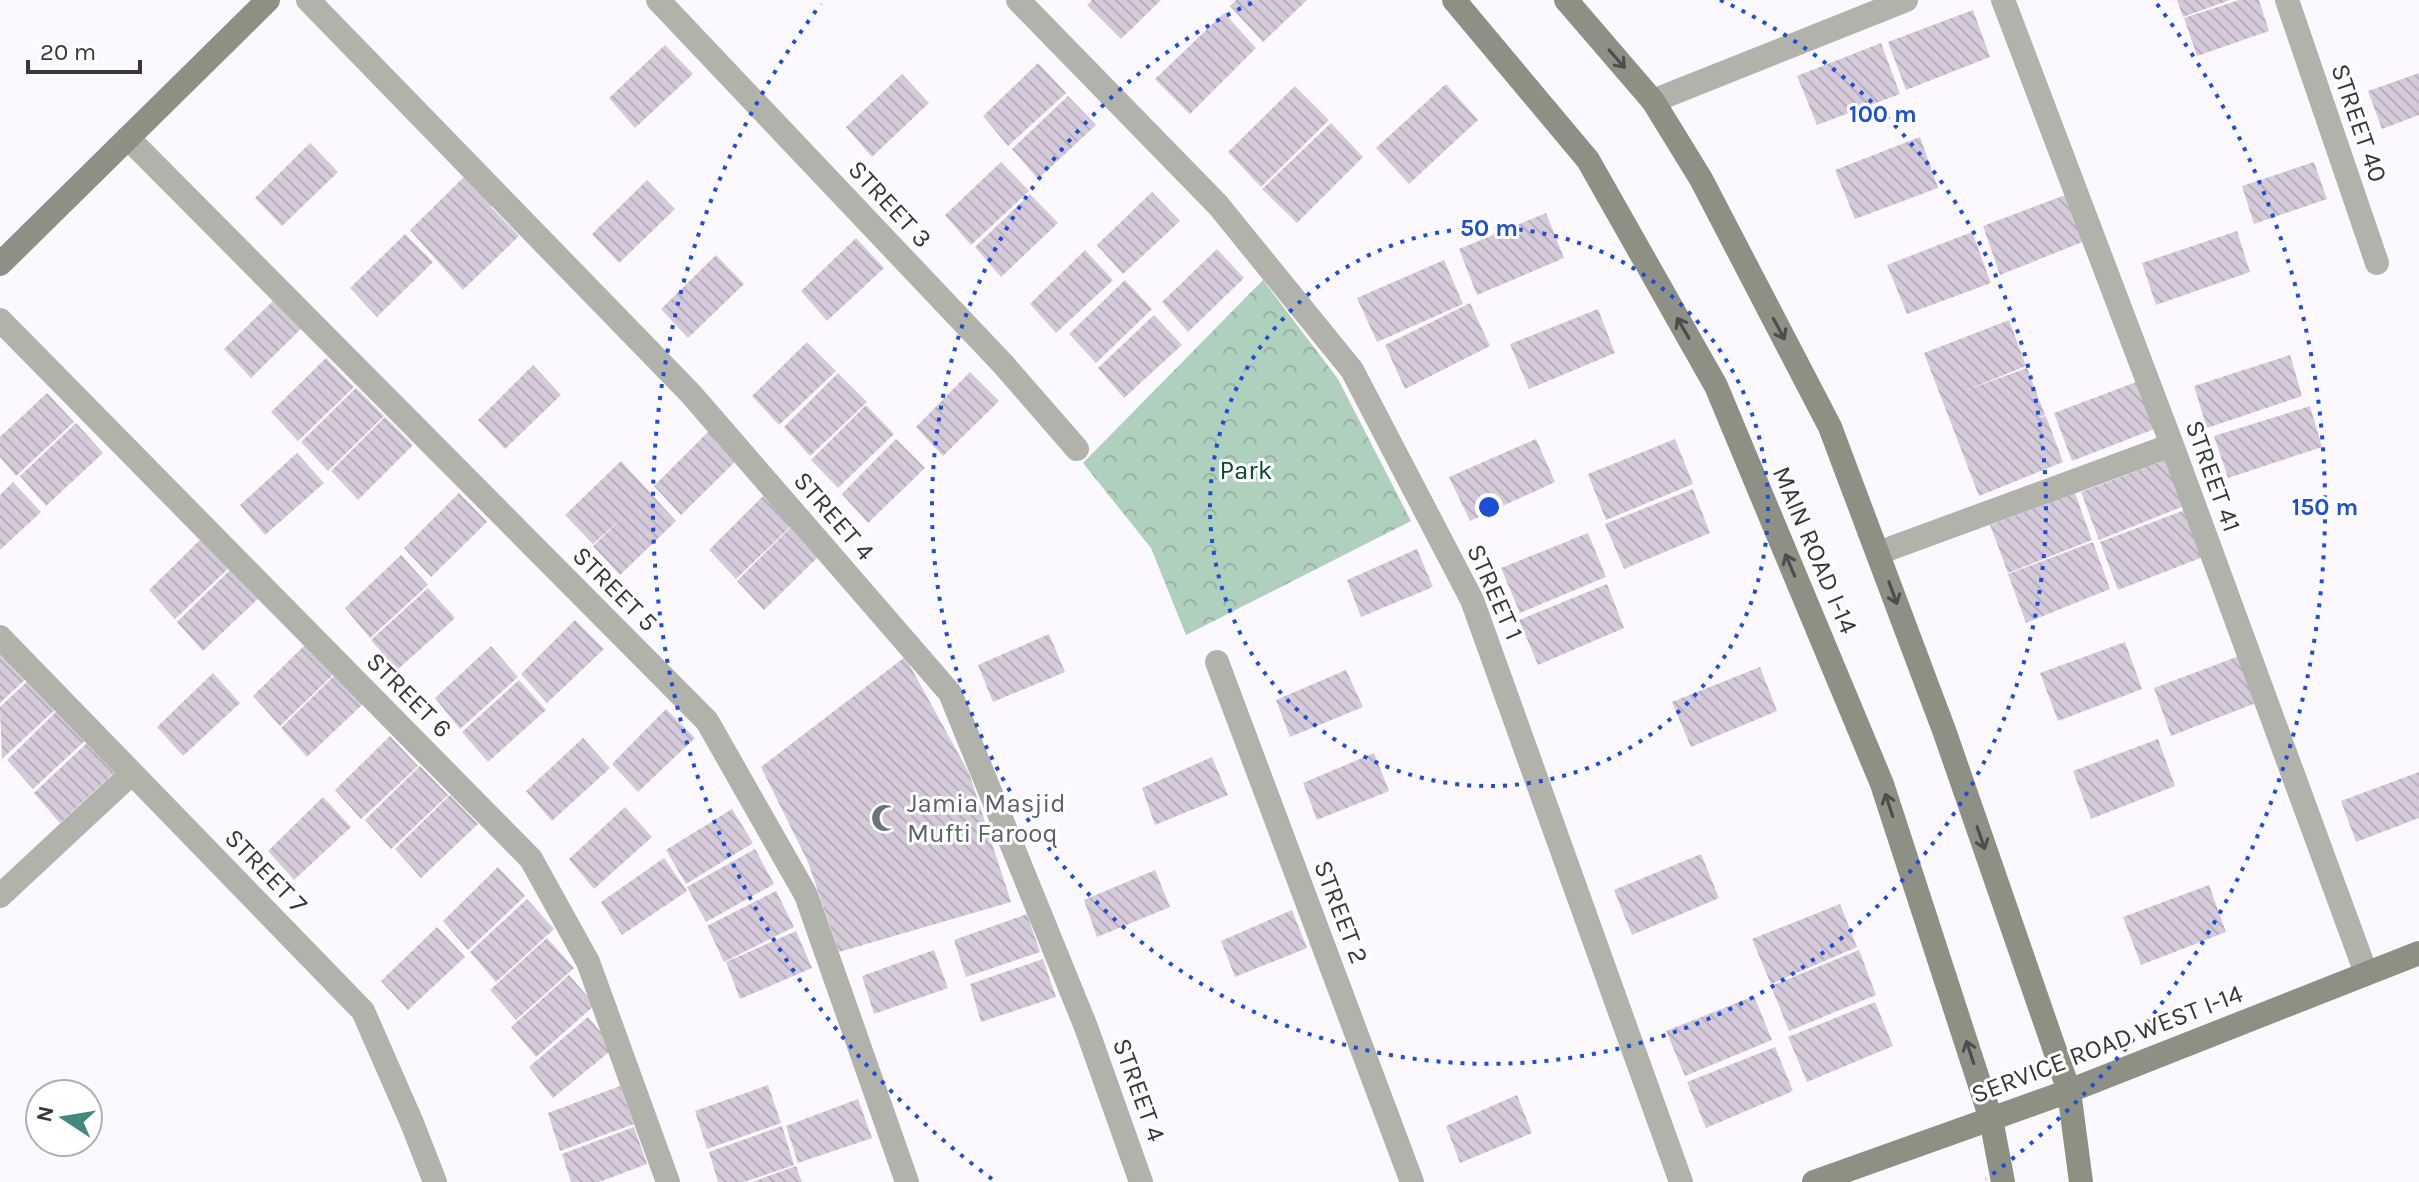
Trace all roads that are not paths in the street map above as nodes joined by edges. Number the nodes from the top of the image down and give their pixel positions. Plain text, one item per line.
1 (268, 0) edge
2 (308, 0) edge
3 (658, 0) edge
4 (1018, 0) edge
5 (1454, 0) edge
6 (1566, 0) edge
7 (1906, 0) edge
8 (2003, 0) edge
9 (2287, 0) edge
10 (1653, 101) junction
11 (128, 138) junction
12 (2377, 263) dead end
13 (0, 264) edge
14 (0, 320) edge
15 (2172, 445) junction
16 (1077, 449) dead end
17 (1878, 553) junction
18 (0, 637) edge
19 (1217, 662) dead end
20 (132, 773) junction
21 (0, 896) edge
22 (2419, 953) edge
23 (2366, 973) junction
24 (2069, 1091) junction
25 (1991, 1119) junction
26 (435, 1182) edge
27 (668, 1182) edge
28 (907, 1182) edge
29 (1141, 1182) edge
30 (1412, 1182) edge
31 (1681, 1182) edge
32 (1814, 1182) edge
33 (2003, 1182) edge
34 (2081, 1182) edge

1 - 11 main road
2 - 29 street, STREET 4
3 - 16 street, STREET 3
4 - 31 street, STREET 1
25 -> 5 main road, MAIN ROAD I-14
6 -> 10 main road, MAIN ROAD I-14
7 - 10 street
8 - 15 street, STREET 41
9 - 12 street, STREET 40
10 -> 17 main road, MAIN ROAD I-14
11 - 13 main road
11 - 28 street, STREET 5
14 - 27 street, STREET 6
15 - 17 street
15 - 23 street, STREET 41
17 -> 24 main road, MAIN ROAD I-14
18 - 20 street, STREET 7
19 - 30 street, STREET 2
20 - 21 street
20 - 26 street, STREET 7
22 - 23 main road, SERVICE ROAD WEST I-14
23 - 24 main road, SERVICE ROAD WEST I-14
24 - 25 main road, SERVICE ROAD WEST I-14
24 - 34 main road, MAIN ROAD I-14
25 - 32 main road, SERVICE ROAD WEST I-14
25 - 33 main road, MAIN ROAD I-14

